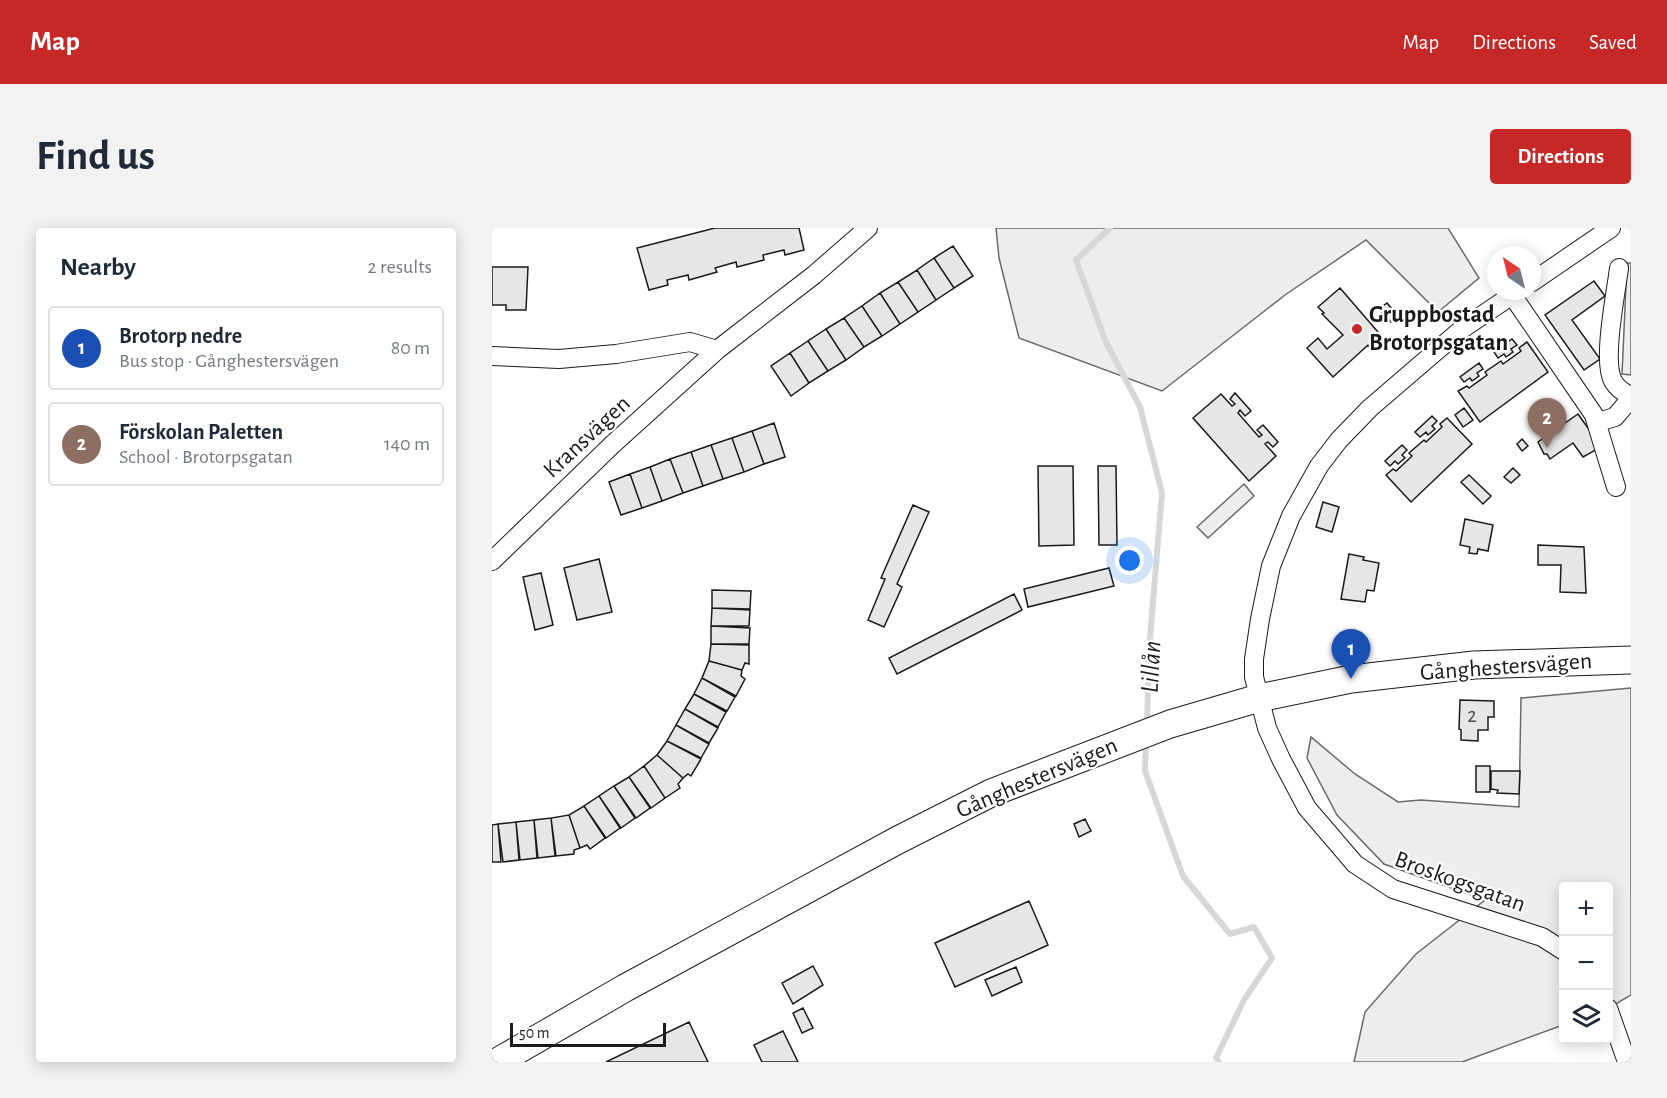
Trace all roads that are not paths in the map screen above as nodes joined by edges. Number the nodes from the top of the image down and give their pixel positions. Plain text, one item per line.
1 (868, 228) edge
2 (1611, 228) edge
3 (1619, 268) dead end
4 (1541, 276) edge
5 (1505, 300) edge
6 (1520, 300) edge
7 (717, 350) junction
8 (492, 356) edge
9 (1631, 397) edge
10 (1598, 422) junction
11 (1616, 487) dead end
12 (492, 561) edge
13 (1631, 660) edge
14 (1258, 698) junction
15 (1559, 948) edge
16 (1613, 1022) edge
17 (497, 1062) edge
18 (1627, 1062) edge

1 - 7 street, Kransvägen
2 - 4 street
3 - 9 street
5 - 14 street, Broskogsgatan
6 - 10 street
7 - 8 street, Kransvägen
7 - 12 street, Kransvägen
9 - 10 street
10 - 11 street
13 - 14 street, Gånghestersvägen
14 - 15 street, Broskogsgatan
14 - 17 street, Gånghestersvägen
16 - 18 street

